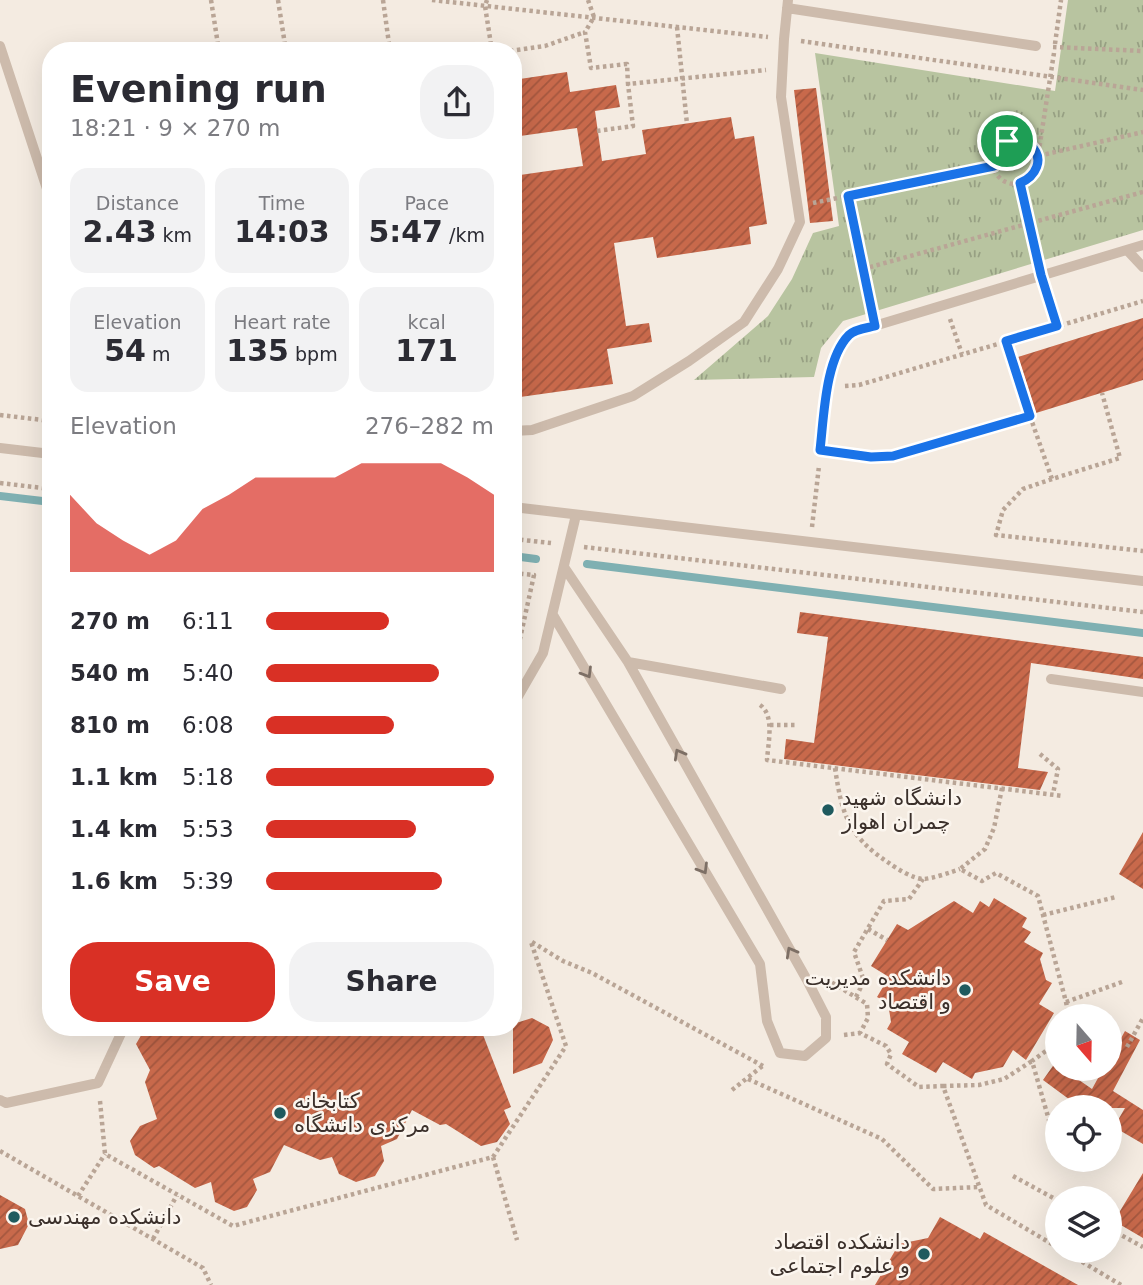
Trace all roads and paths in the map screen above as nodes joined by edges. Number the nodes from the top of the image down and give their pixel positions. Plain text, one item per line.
1 (211, 0) edge
2 (278, 0) edge
3 (383, 0) edge
4 (486, 0) edge
5 (588, 0) edge
6 (1061, 0) edge
7 (788, 4) edge
8 (677, 27) dead end
9 (584, 32) junction
10 (217, 42) edge
11 (285, 42) edge
12 (389, 42) edge
13 (491, 42) edge
14 (0, 46) edge
15 (1035, 47) joint
16 (1055, 48) junction
17 (522, 49) edge
18 (1143, 51) edge
19 (782, 68) junction
20 (683, 78) junction
21 (628, 84) junction
22 (687, 124) dead end
23 (597, 131) dead end
24 (1143, 132) edge
25 (1038, 156) junction
26 (994, 166) junction
27 (42, 174) edge
28 (1020, 183) junction
29 (1143, 192) edge
30 (848, 196) junction
31 (797, 206) junction
32 (1030, 223) junction
33 (1143, 245) edge
34 (1127, 250) junction
35 (1143, 267) edge
36 (863, 270) junction
37 (1041, 275) junction
38 (1143, 301) edge
39 (945, 304) junction
40 (875, 326) junction
41 (1057, 326) junction
42 (1006, 341) junction
43 (962, 354) junction
44 (828, 387) junction
45 (1102, 393) dead end
46 (0, 415) edge
47 (1030, 416) junction
48 (42, 420) edge
49 (522, 431) edge
50 (0, 448) edge
51 (820, 450) junction
52 (42, 453) edge
53 (1052, 479) junction
54 (0, 483) edge
55 (42, 488) edge
56 (522, 508) edge
57 (576, 515) junction
58 (522, 540) edge
59 (810, 542) junction
60 (569, 545) junction
61 (1143, 551) edge
62 (564, 567) junction
63 (522, 574) edge
64 (1143, 581) edge
65 (1143, 611) edge
66 (552, 614) junction
67 (522, 629) edge
68 (628, 662) junction
69 (1051, 679) dead end
70 (522, 689) edge
71 (781, 689) dead end
72 (1143, 692) edge
73 (756, 703) dead end
74 (770, 724) junction
75 (797, 725) dead end
76 (1040, 754) dead end
77 (835, 768) junction
78 (1002, 788) junction
79 (1053, 794) junction
80 (1063, 796) dead end
81 (960, 869) junction
82 (923, 879) junction
83 (1116, 897) dead end
84 (1043, 915) junction
85 (868, 929) junction
86 (887, 940) dead end
87 (823, 977) dead end
88 (1122, 982) dead end
89 (856, 997) junction
90 (1066, 1002) joint
91 (1143, 1018) edge
92 (120, 1036) edge
93 (1127, 1047) dead end
94 (1045, 1052) edge
95 (780, 1053) junction
96 (1032, 1061) junction
97 (763, 1066) junction
98 (748, 1079) junction
99 (98, 1083) junction
100 (943, 1086) junction
101 (732, 1090) dead end
102 (0, 1100) edge
103 (1045, 1106) edge
104 (0, 1151) edge
105 (105, 1154) junction
106 (493, 1157) junction
107 (1013, 1176) dead end
108 (979, 1186) junction
109 (1045, 1193) edge
110 (177, 1195) junction
111 (78, 1196) junction
112 (1122, 1236) edge
113 (153, 1239) junction
114 (517, 1240) dead end
115 (1045, 1240) edge
116 (1143, 1247) edge
117 (1084, 1263) edge
118 (211, 1285) edge
119 (1121, 1285) edge

1 - 10 path
2 - 11 path
3 - 12 path
4 - 13 path
5 - 9 path
6 - 16 path
7 - 15 lane
7 - 19 lane
8 - 20 path
9 - 17 path
9 - 21 path
14 - 27 lane
15 - 16 path
16 - 18 path
16 - 25 path
19 - 20 path
19 - 31 lane
20 - 21 path
20 - 22 path
21 - 23 path
24 - 25 path
25 - 26 path
25 - 28 path
26 - 28 path
26 - 30 path
28 - 32 path
29 - 32 path
30 - 31 path
30 - 36 path
31 - 49 lane
32 - 36 path
32 - 37 path
33 - 34 lane
34 - 35 lane
34 - 37 lane
36 - 40 path
37 - 39 lane
37 - 41 path
38 - 41 path
39 - 40 lane
39 - 43 path
40 - 44 lane
41 - 42 path
42 - 43 path
42 - 47 path
43 - 44 path
44 - 51 lane
45 - 53 path
46 - 48 path
47 - 51 path
47 - 53 path
50 - 52 lane
51 - 59 path
53 - 61 path
54 - 55 path
56 - 57 lane
57 - 59 lane
57 - 60 lane
58 - 60 path
59 - 64 lane
60 - 62 lane
60 - 65 path
62 - 66 lane
62 - 68 lane
63 - 67 path
66 - 70 lane
66 -> 95 lane
68 - 71 lane
95 -> 68 lane
69 - 72 lane
73 - 74 path
74 - 75 path
74 - 77 path
76 - 79 path
77 - 78 path
77 - 82 path
78 - 79 path
78 - 81 path
79 - 80 path
81 - 82 path
81 - 84 path
82 - 85 path
83 - 84 path
84 - 90 path
85 - 86 path
85 - 89 path
87 - 89 path
88 - 90 path
89 - 100 path
91 - 93 path
92 - 99 lane
94 - 96 path
95 - 97 path
96 - 100 path
96 - 103 path
97 - 98 path
97 - 106 path
98 - 101 path
98 - 108 path
99 - 102 lane
99 - 105 path
100 - 108 path
104 - 111 path
105 - 110 path
105 - 111 path
106 - 110 path
106 - 114 path
107 - 109 path
108 - 115 path
110 - 113 path
111 - 113 path
112 - 116 path
113 - 118 path
117 - 119 path

